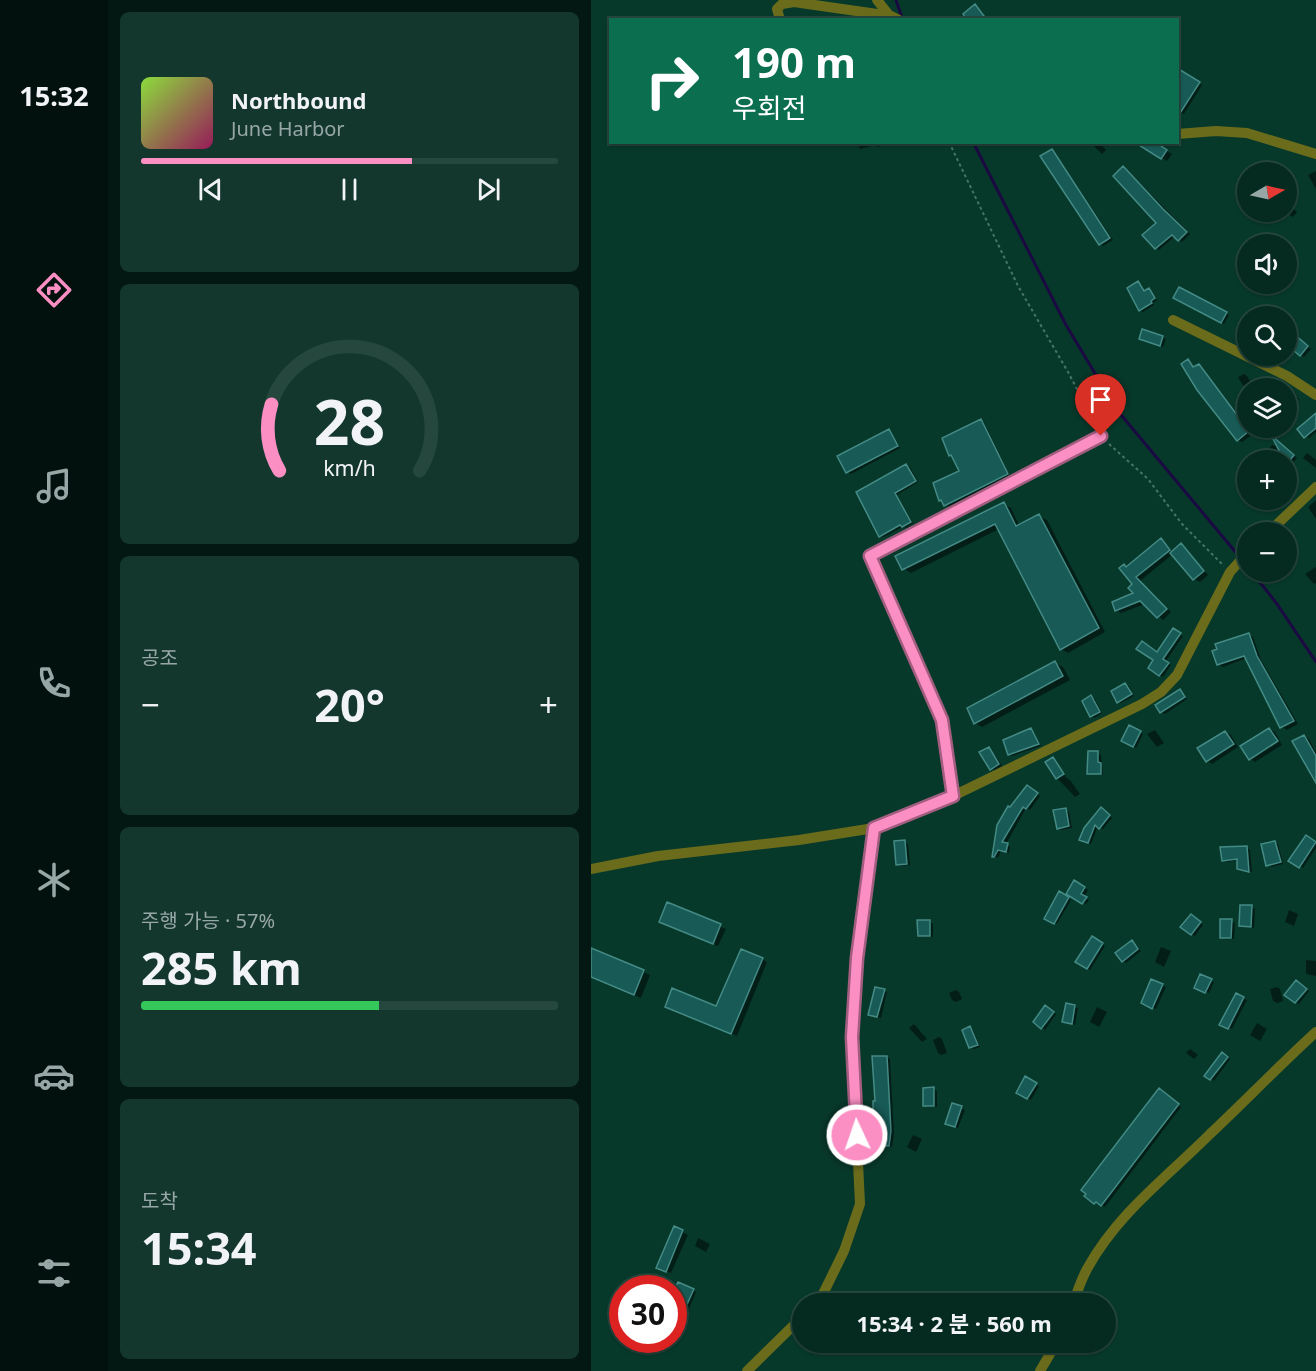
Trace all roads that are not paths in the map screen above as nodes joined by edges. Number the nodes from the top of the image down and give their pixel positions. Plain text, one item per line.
1 (877, 0) edge
2 (894, 17) edge
3 (779, 18) edge
4 (1179, 135) edge
5 (1316, 154) edge
6 (1173, 320) dead end
7 (1316, 395) edge
8 (1101, 436) road end
9 (1316, 487) edge
10 (1279, 522) edge
11 (1237, 564) edge
12 (953, 796) junction
13 (874, 828) junction
14 (591, 869) edge
15 (1316, 1032) edge
16 (823, 1293) edge
17 (1077, 1293) edge
18 (792, 1327) edge
19 (1051, 1353) edge
20 (747, 1371) edge
21 (1040, 1371) edge

1 - 2 street
2 - 3 street
4 - 5 street
6 - 7 street
8 - 12 street
9 - 10 street
11 - 12 street
12 - 13 street
13 - 14 street
13 - 16 street
15 - 17 street
18 - 20 street
19 - 21 street

